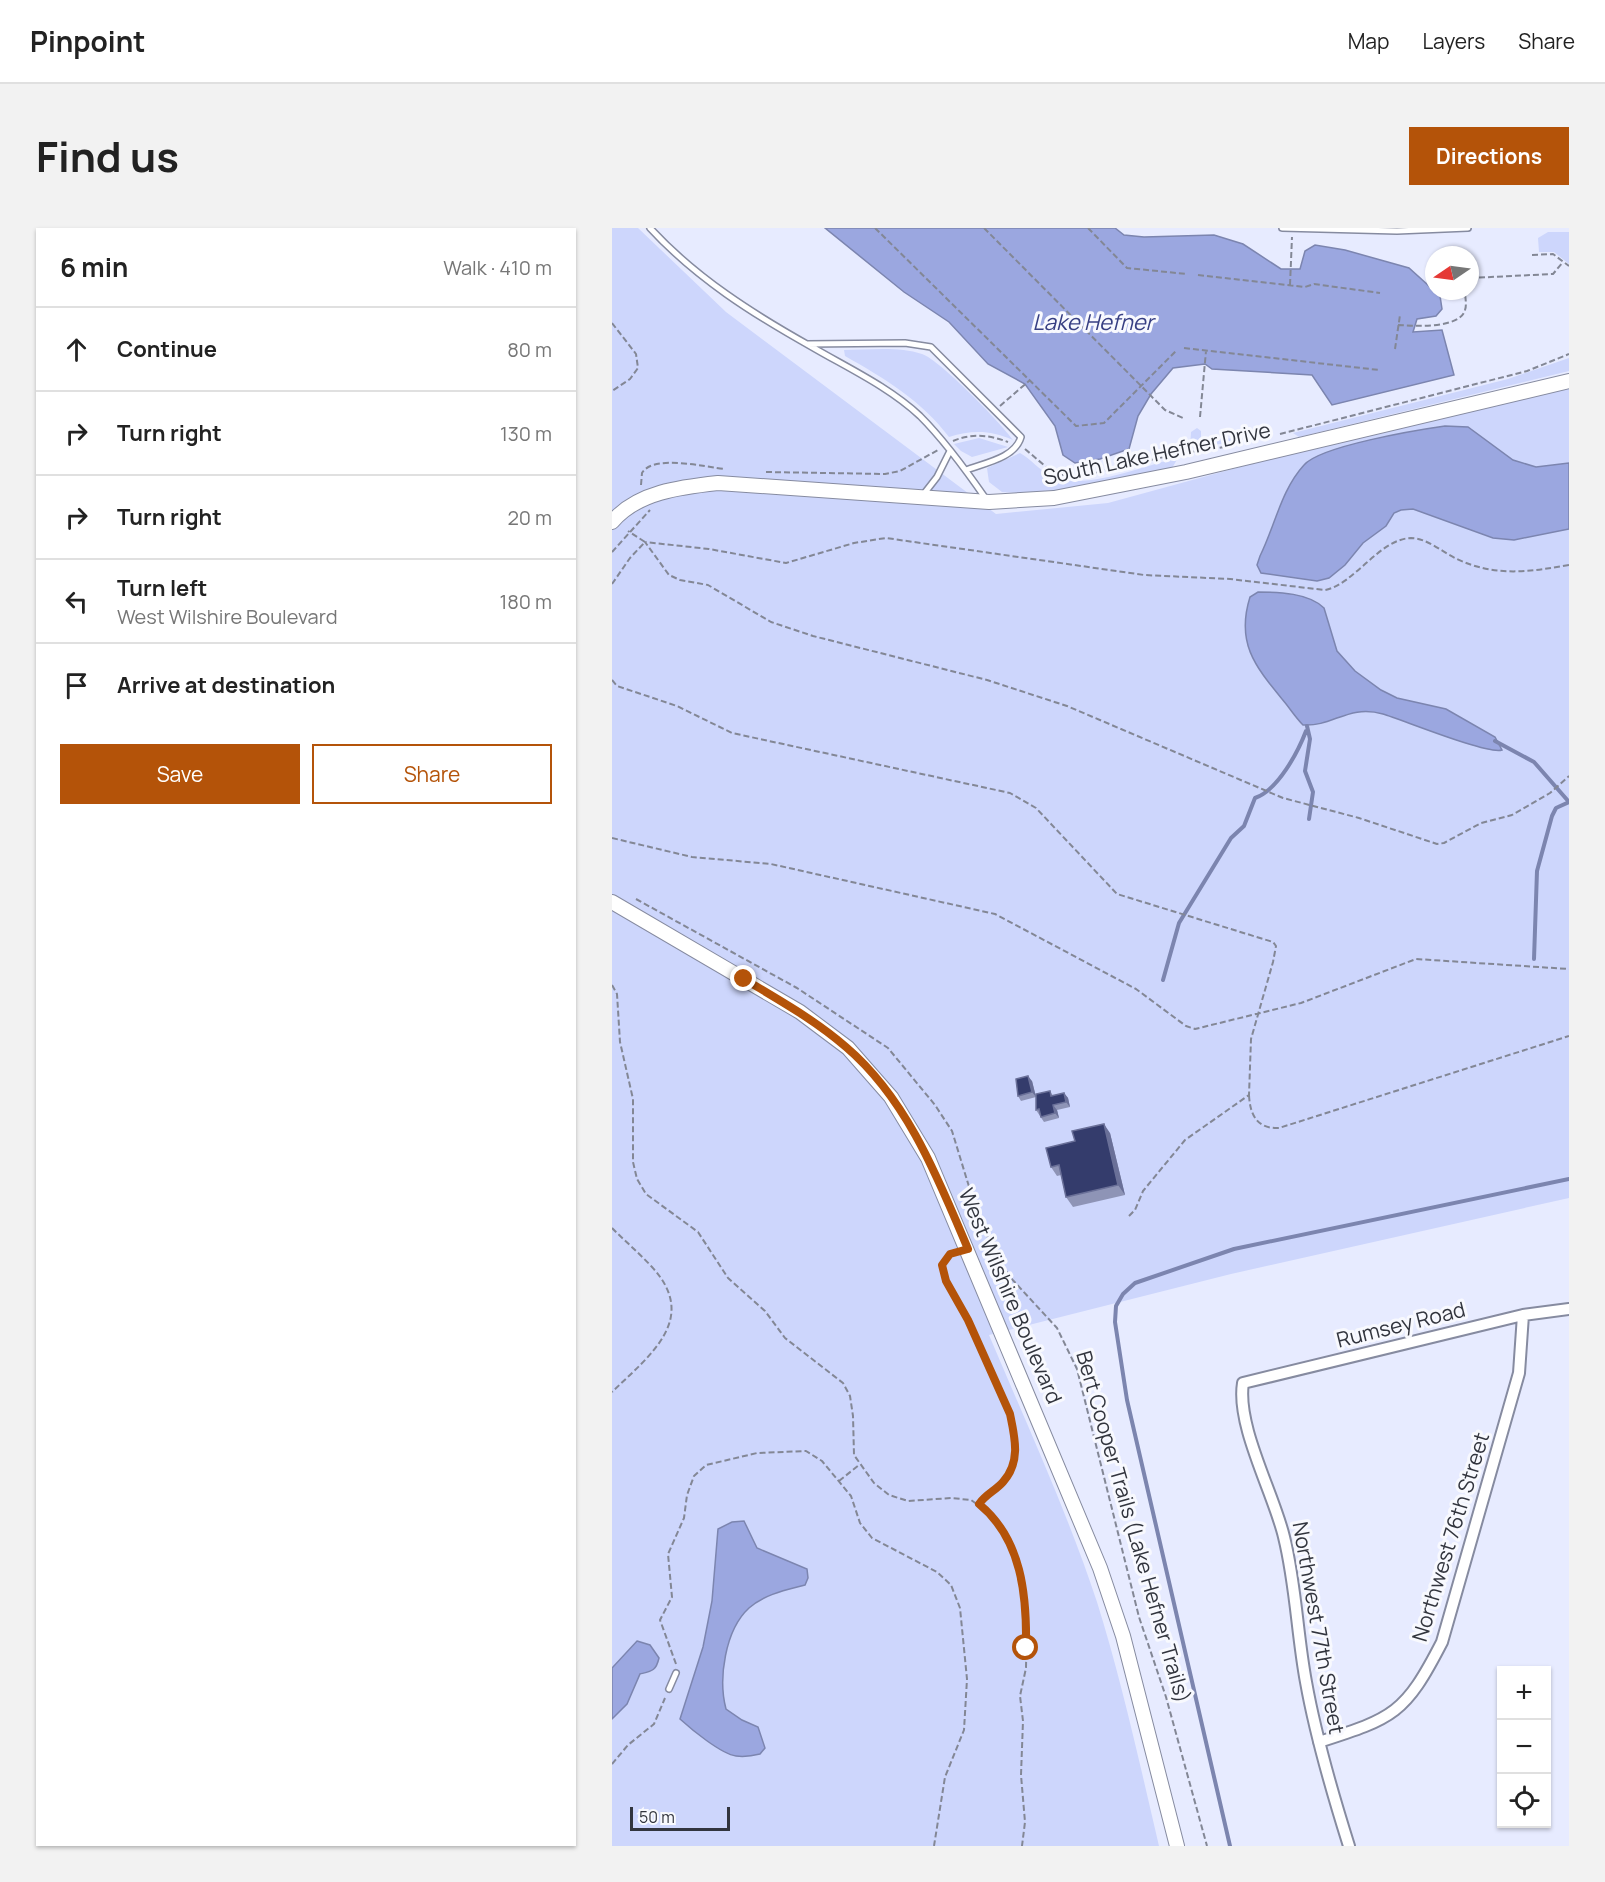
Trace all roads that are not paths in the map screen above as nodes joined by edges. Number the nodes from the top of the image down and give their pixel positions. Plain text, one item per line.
1 (650, 228) edge
2 (1282, 228) edge
3 (1468, 228) edge
4 (1293, 229) edge
5 (806, 344) junction
6 (1569, 381) edge
7 (950, 451) junction
8 (966, 470) junction
9 (920, 498) junction
10 (989, 502) junction
11 (613, 520) edge
12 (612, 902) edge
13 (1569, 1309) edge
14 (1522, 1315) junction
15 (1244, 1383) joint
16 (676, 1673) road end
17 (669, 1689) road end
18 (1319, 1742) junction
19 (1177, 1846) edge
20 (1349, 1846) edge

1 - 5 lane
2 - 4 lane
3 - 4 lane
5 - 7 lane
5 - 8 lane
6 - 10 street, South Lake Hefner Drive
7 - 8 lane
7 - 9 lane
8 - 10 lane
9 - 10 street, South Lake Hefner Drive
9 - 11 street, South Lake Hefner Drive
12 - 19 street, West Wilshire Boulevard
13 - 14 street, Rumsey Road
14 - 15 street, Rumsey Road
14 - 18 street, Northwest 76th Street
15 - 18 street, Northwest 77th Street
16 - 17 lane
18 - 20 street, Northwest 77th Street

